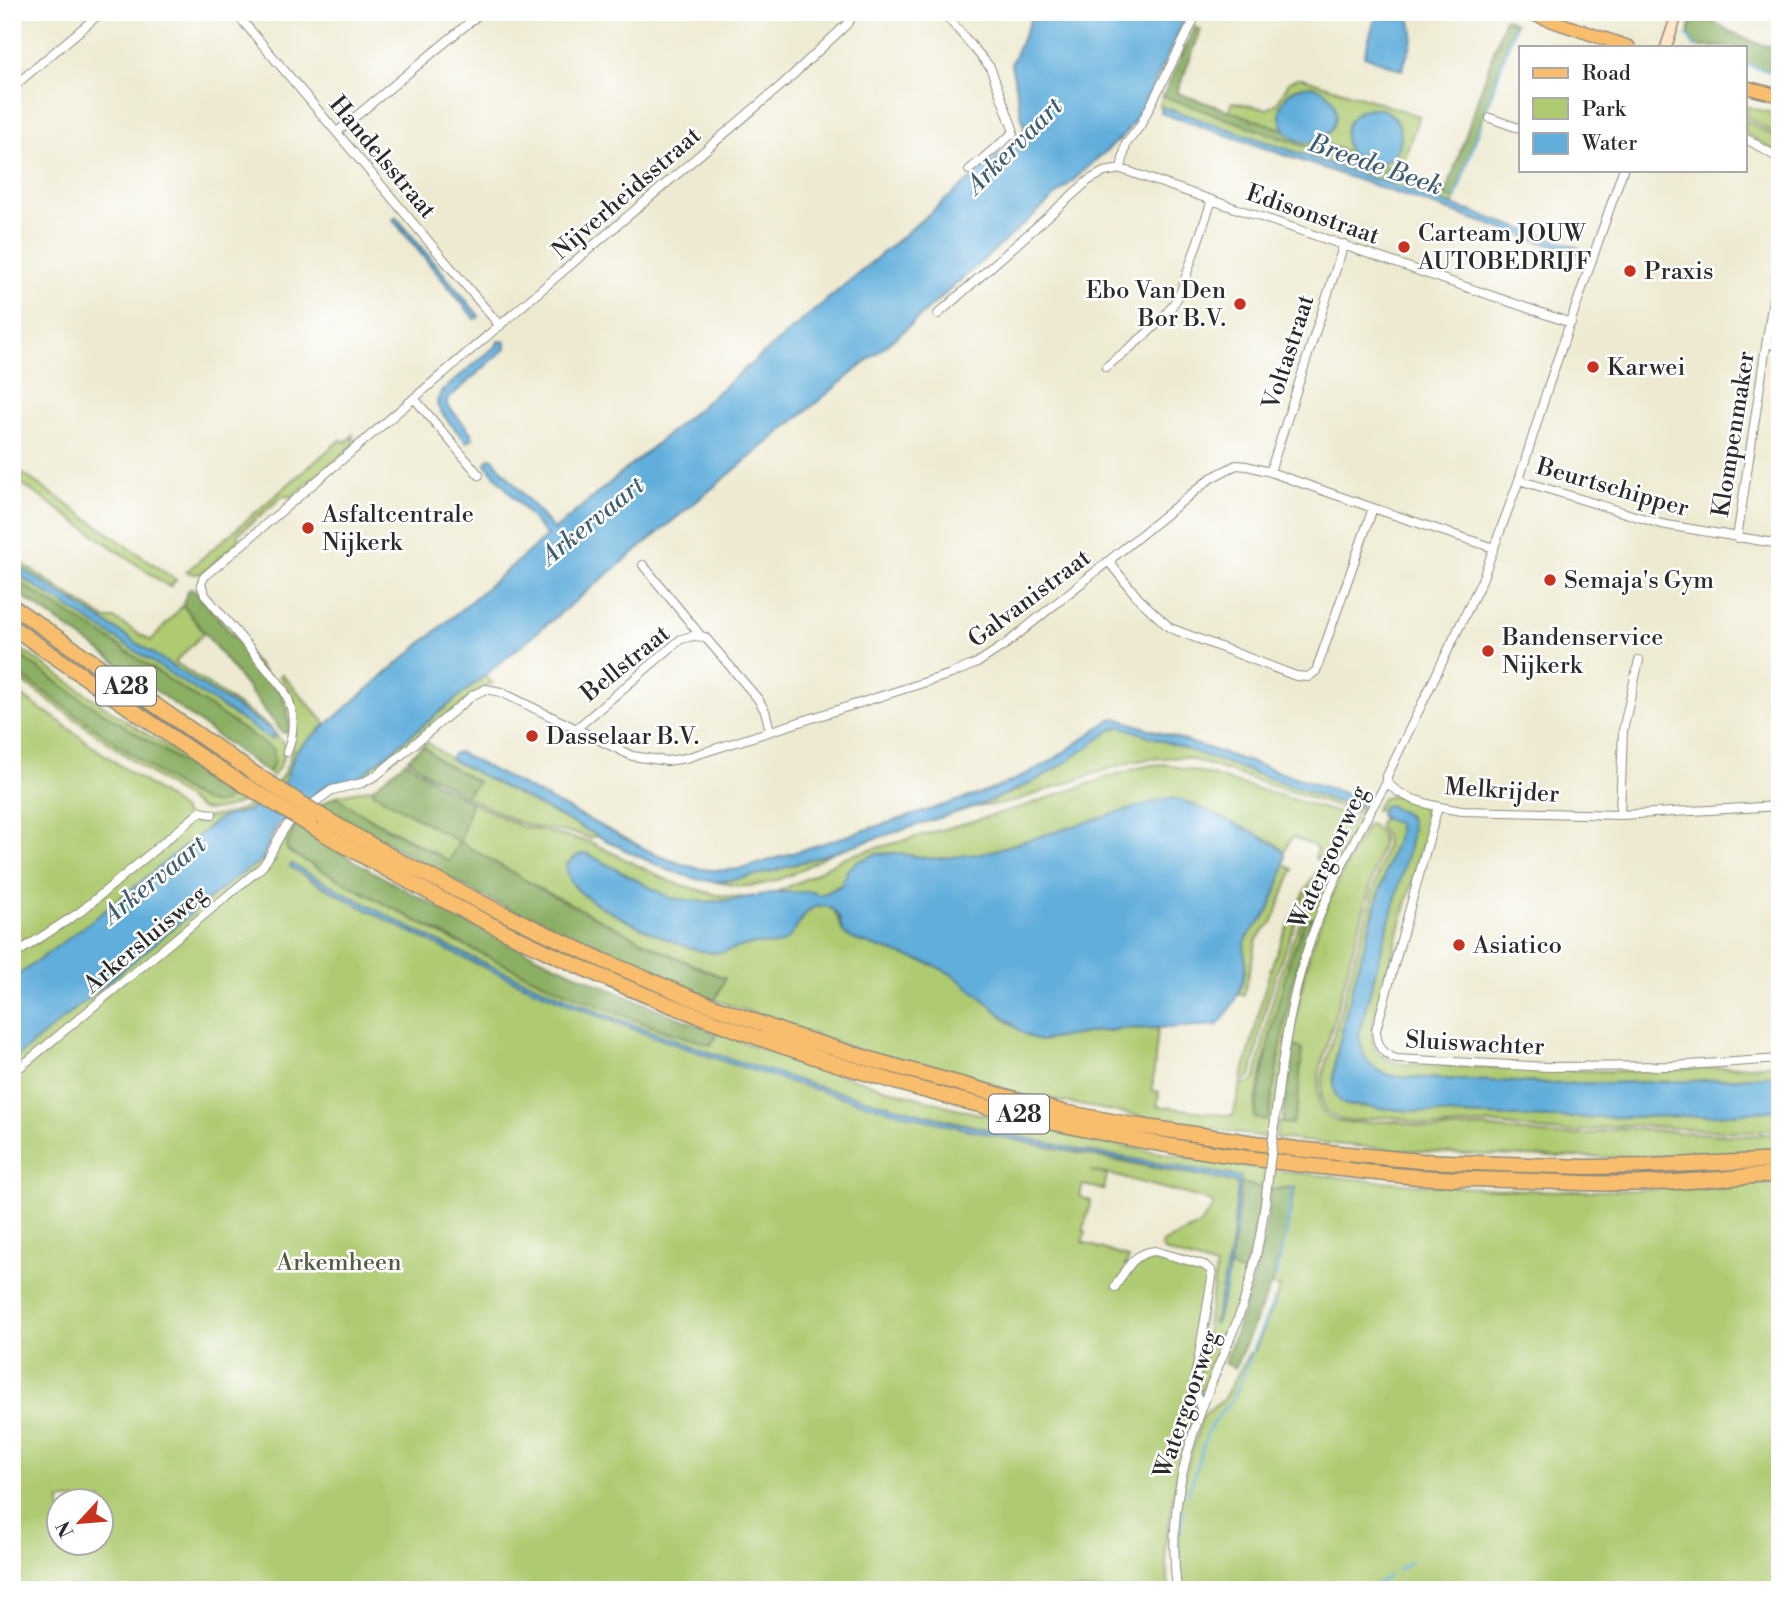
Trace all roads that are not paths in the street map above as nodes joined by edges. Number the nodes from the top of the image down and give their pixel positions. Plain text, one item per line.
1 (102, 12) edge
2 (236, 12) edge
3 (482, 12) edge
4 (856, 12) edge
5 (943, 12) edge
6 (1198, 12) edge
7 (1526, 12) edge
8 (1678, 12) edge
9 (1626, 46) edge
10 (1667, 46) edge
11 (1746, 87) edge
12 (12, 91) edge
13 (1780, 96) edge
14 (1489, 118) dead end
15 (1519, 128) edge
16 (337, 132) junction
17 (1746, 139) edge
18 (1780, 159) edge
19 (1122, 169) junction
20 (969, 170) dead end
21 (1622, 172) edge
22 (1212, 200) junction
23 (1344, 244) junction
24 (1780, 253) edge
25 (938, 314) dead end
26 (1571, 323) junction
27 (499, 326) junction
28 (1767, 344) junction
29 (1780, 345) edge
30 (1106, 367) dead end
31 (414, 398) junction
32 (1270, 472) junction
33 (479, 475) dead end
34 (1519, 480) junction
35 (1373, 508) junction
36 (1737, 538) junction
37 (1780, 544) edge
38 (1494, 548) junction
39 (1109, 562) junction
40 (643, 565) dead end
41 (12, 606) edge
42 (12, 627) edge
43 (701, 636) junction
44 (1639, 660) dead end
45 (577, 728) junction
46 (770, 730) junction
47 (287, 752) dead end
48 (1387, 782) junction
49 (314, 802) dead end
50 (1780, 806) edge
51 (1438, 807) junction
52 (212, 814) dead end
53 (1620, 815) junction
54 (289, 823) dead end
55 (12, 956) edge
56 (1780, 1059) edge
57 (12, 1074) edge
58 (1780, 1160) edge
59 (1780, 1174) edge
60 (1115, 1287) dead end
61 (1201, 1409) junction
62 (1177, 1590) edge

1 - 12 street
2 - 16 street, Handelsstraat
3 - 16 street
4 - 27 street, Nijverheidsstraat
5 - 20 street
6 - 19 street
7 - 9 main road
8 - 10 street
11 - 13 main road
14 - 15 street
16 - 27 street, Handelsstraat
17 - 18 street
19 - 22 street, Edisonstraat
19 - 25 street
21 - 26 street, Watergoorweg
22 - 23 street, Edisonstraat
22 - 30 street
23 - 26 street, Edisonstraat
23 - 32 street, Voltastraat
24 - 28 street, Klompenmaker
26 - 34 street, Watergoorweg
27 - 31 street, Nijverheidsstraat
28 - 29 street
28 - 36 street, Klompenmaker
31 - 33 street
31 - 47 street, Nijverheidsstraat
32 - 35 street, Galvanistraat
32 - 39 street, Galvanistraat
34 - 36 street, Beurtschipper
34 - 38 street, Watergoorweg
35 - 38 street, Galvanistraat
35 - 39 street
36 - 37 street, Beurtschipper
38 - 48 street, Watergoorweg
39 - 46 street, Galvanistraat
40 - 43 street, Bellstraat
41 - 58 highway, A28, bridge
42 - 59 highway, A28, bridge
43 - 45 street, Bellstraat
43 - 46 street, Bellstraat
44 - 53 street
45 - 46 street, Galvanistraat
45 - 49 street, Galvanistraat
48 - 51 street, Melkrijder
48 - 61 street, Watergoorweg, bridge
50 - 53 street, Melkrijder
51 - 53 street, Melkrijder
51 - 56 street, Sluiswachter
52 - 55 street
54 - 57 street, Arkersluisweg
60 - 61 street
61 - 62 street, Watergoorweg

